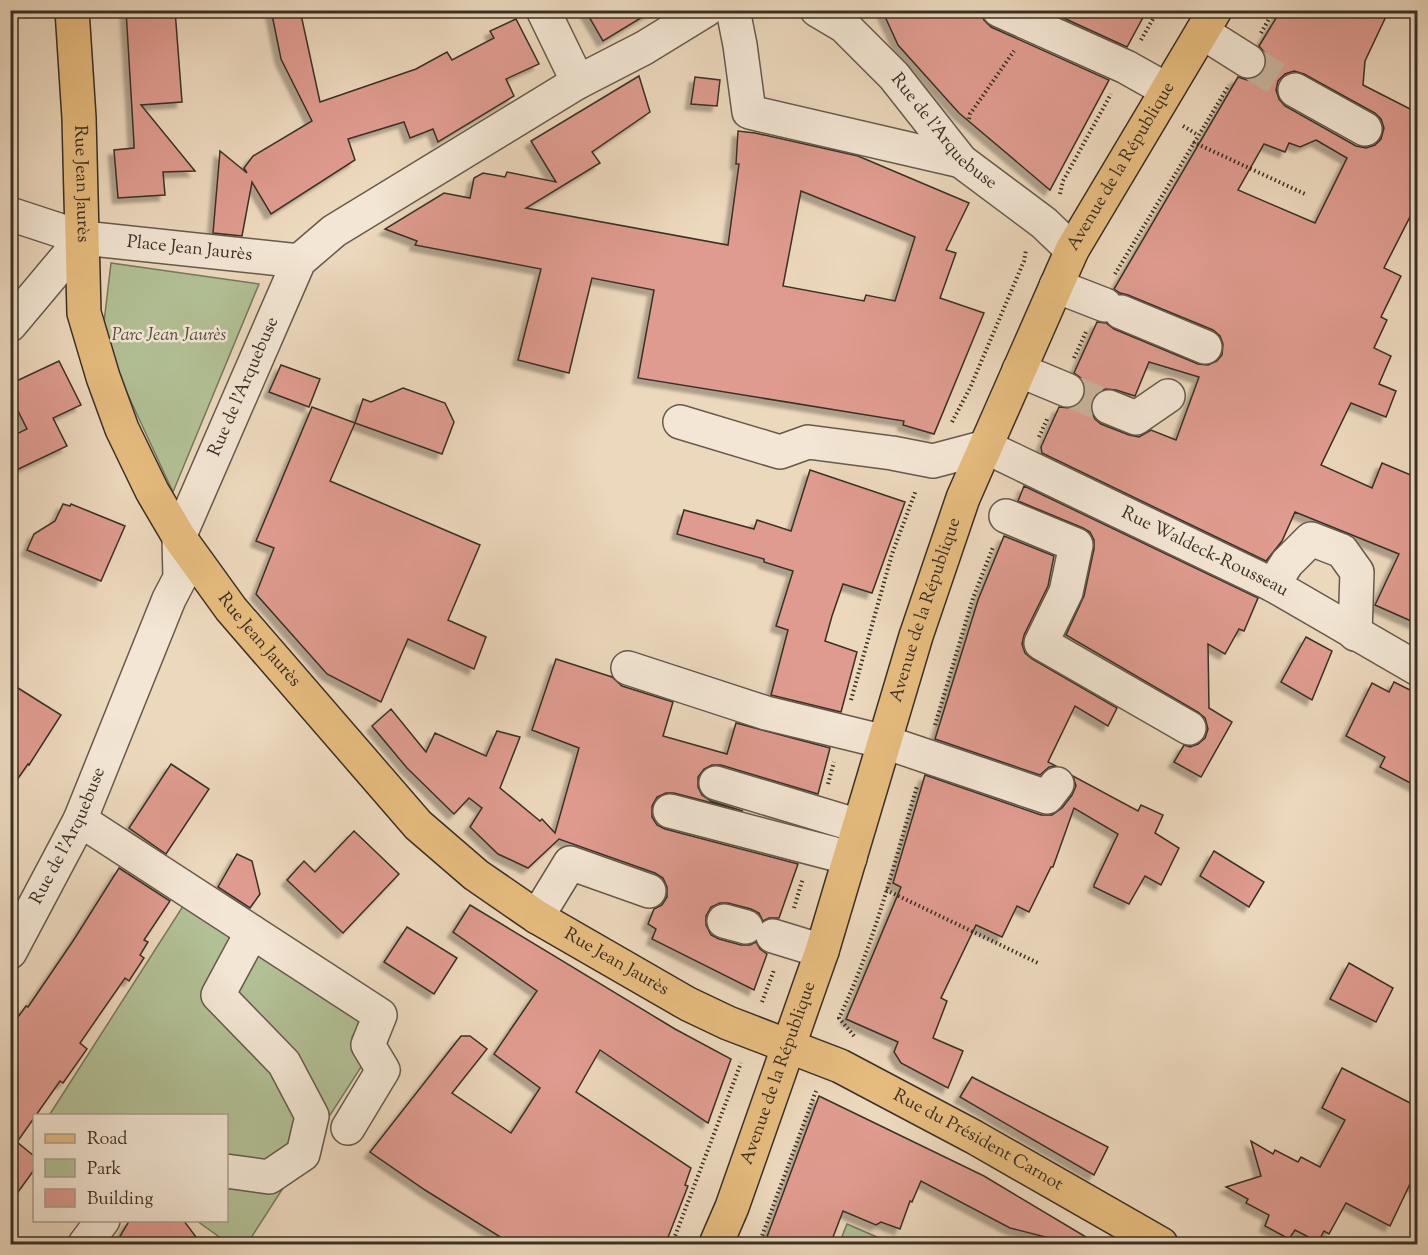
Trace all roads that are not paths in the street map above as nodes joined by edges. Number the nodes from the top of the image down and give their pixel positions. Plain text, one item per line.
1 (72, 10) edge
2 (543, 10) edge
3 (706, 10) edge
4 (733, 10) edge
5 (999, 10) edge
6 (836, 16) edge
7 (1208, 21) edge
8 (1248, 61) tunnel mouth
9 (578, 82) junction
10 (1167, 90) junction
11 (1295, 90) tunnel mouth
12 (1365, 129) dead end
13 (961, 161) junction
14 (10, 214) edge
15 (83, 238) junction
16 (1072, 250) junction
17 (299, 261) junction
18 (1056, 286) junction
19 (10, 325) edge
20 (1205, 347) dead end
21 (1019, 370) junction
22 (1066, 390) tunnel mouth
23 (1168, 396) dead end
24 (1109, 407) tunnel mouth
25 (680, 422) dead end
26 (986, 447) junction
27 (1006, 516) dead end
28 (179, 537) junction
29 (1273, 585) junction
30 (1355, 634) junction
31 (628, 668) dead end
32 (1418, 669) edge
33 (1189, 728) dead end
34 (885, 742) junction
35 (716, 783) dead end
36 (1057, 784) dead end
37 (670, 811) dead end
38 (80, 820) junction
39 (859, 826) junction
40 (850, 858) junction
41 (649, 891) dead end
42 (537, 917) junction
43 (748, 928) dead end
44 (252, 932) junction
45 (822, 951) junction
46 (10, 952) edge
47 (788, 1046) junction
48 (348, 1128) dead end
49 (228, 1172) edge
50 (102, 1222) edge
51 (85, 1245) edge
52 (716, 1245) edge
53 (1161, 1245) edge

1 - 15 main road, Rue Jean Jaurès
2 - 9 street
3 - 9 street, Rue de l'Arquebuse
4 - 13 street
5 - 10 street
6 - 13 street, Rue de l'Arquebuse
7 - 8 street
7 - 10 main road, Avenue de la République
9 - 17 street, Rue de l'Arquebuse
10 - 16 main road, Avenue de la République
11 - 12 street
13 - 16 street, Rue de l'Arquebuse
14 - 15 street, Place Jean Jaurès
15 - 17 street, Place Jean Jaurès
15 - 19 street
15 - 28 main road, Rue Jean Jaurès
16 - 18 main road, Avenue de la République
17 - 28 street, Rue de l'Arquebuse
18 - 20 street
18 - 21 main road, Avenue de la République
21 - 22 street
21 - 26 main road, Avenue de la République
23 - 24 street
25 - 26 street
26 - 29 street, Rue Waldeck-Rousseau
26 - 34 main road, Avenue de la République
27 - 33 street
28 - 38 street, Rue de l'Arquebuse
28 - 42 main road, Rue Jean Jaurès
29 - 30 street, Rue Waldeck-Rousseau
29 - 30 street
30 - 32 street, Rue Waldeck-Rousseau
31 - 34 street
34 - 36 street
34 - 39 main road, Avenue de la République
35 - 39 street
37 - 40 street
38 - 44 street
38 - 46 street, Rue de l'Arquebuse
39 - 40 main road, Avenue de la République
40 - 45 main road, Avenue de la République
41 - 42 street
42 - 47 main road, Rue Jean Jaurès
43 - 45 street
44 - 48 street
44 - 49 street
45 - 47 main road, Avenue de la République
47 - 52 main road, Avenue de la République
47 - 53 main road, Rue du Président Carnot
50 - 51 street

